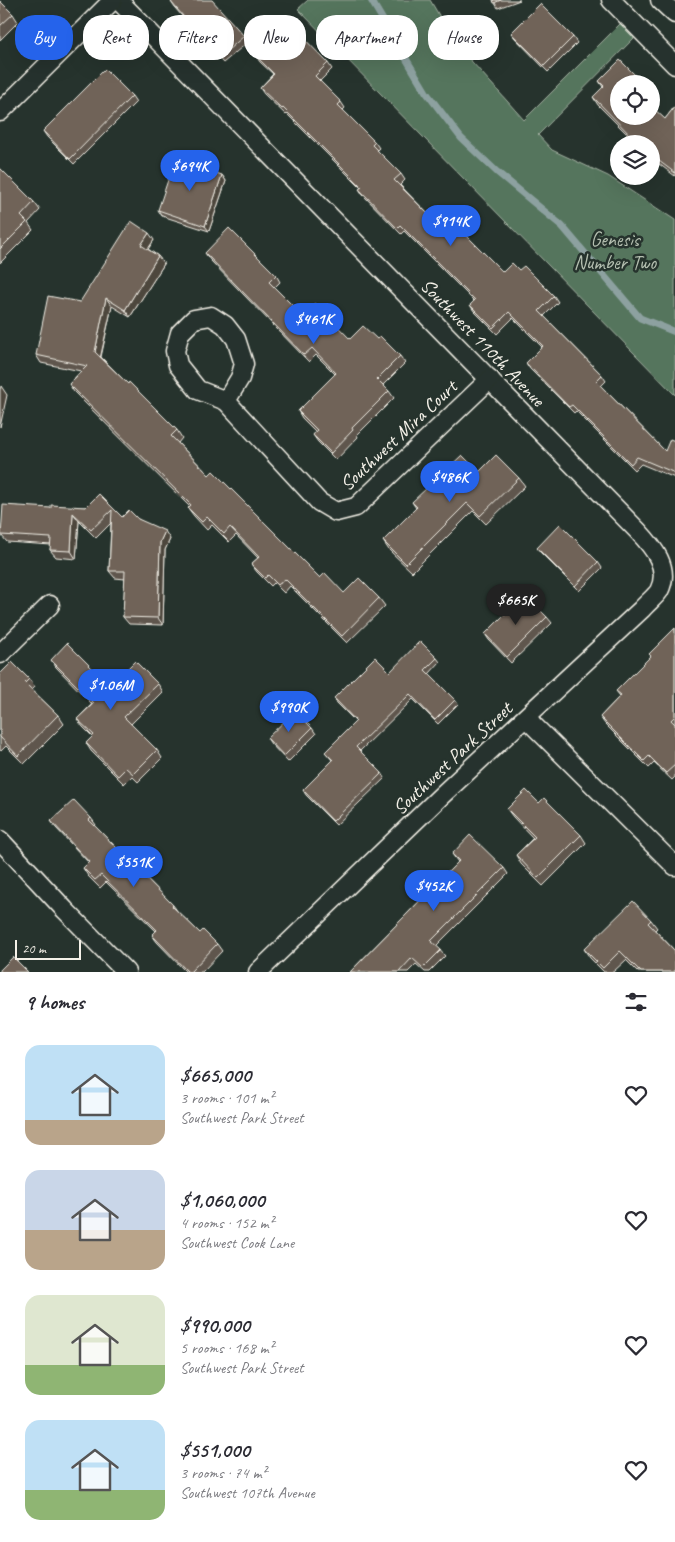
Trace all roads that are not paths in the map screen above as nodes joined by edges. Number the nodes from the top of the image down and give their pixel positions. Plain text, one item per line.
1 (113, 0) edge
2 (118, 0) edge
3 (611, 0) edge
4 (660, 0) edge
5 (675, 14) edge
6 (675, 65) edge
7 (0, 112) edge
8 (490, 379) junction
9 (226, 401) junction
10 (662, 570) joint
11 (50, 605) dead end
12 (0, 654) edge
13 (526, 718) junction
14 (0, 840) edge
15 (675, 866) edge
16 (126, 972) edge
17 (258, 972) edge

1 - 7 street
2 - 8 street, Southwest 110th Avenue
3 - 6 street
4 - 5 street
8 - 9 street, Southwest Mira Court
8 - 10 street, Southwest 110th Avenue
9 - 9 street, Southwest Mira Court
10 - 13 street, Southwest Park Street
11 - 12 street
13 - 15 street
13 - 17 street, Southwest Park Street
14 - 16 street

